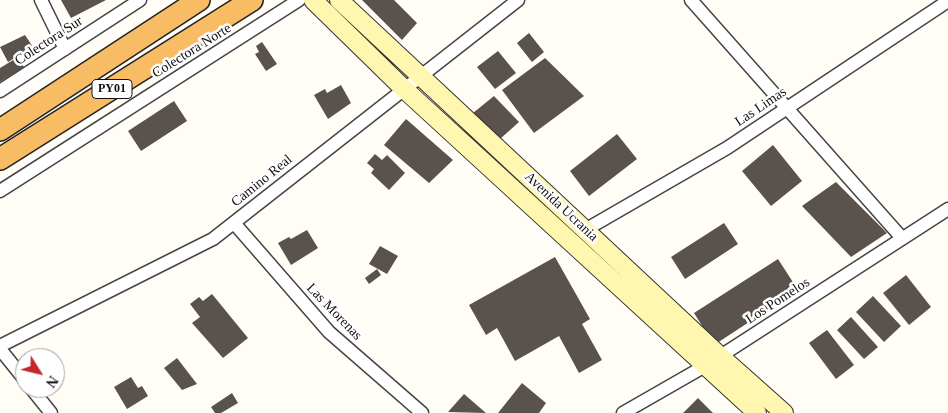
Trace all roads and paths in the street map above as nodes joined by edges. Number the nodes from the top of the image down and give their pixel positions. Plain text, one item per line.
1 (41, 0) edge
2 (140, 0) edge
3 (199, 0) edge
4 (252, 0) edge
5 (299, 0) edge
6 (313, 0) edge
7 (339, 0) edge
8 (518, 0) edge
9 (691, 0) edge
10 (948, 1) edge
11 (65, 48) junction
12 (420, 76) junction
13 (403, 88) junction
14 (0, 91) edge
15 (787, 108) junction
16 (0, 130) edge
17 (0, 159) edge
18 (0, 191) edge
19 (948, 209) edge
20 (234, 223) junction
21 (585, 230) junction
22 (902, 238) junction
23 (0, 347) edge
24 (720, 356) junction
25 (705, 366) junction
26 (15, 367) edge
27 (39, 398) edge
28 (51, 413) edge
29 (422, 413) edge
30 (623, 413) edge
31 (757, 413) edge
32 (784, 413) edge

1 - 11 street
2 - 11 street, Colectora Sur
3 - 16 highway, PY01
4 - 17 highway, PY01
5 - 18 street, Colectora Norte
6 - 13 main road, Avenida Ucrania
7 - 12 main road, Avenida Ucrania
8 - 12 street, Camino Real
9 - 15 street
10 - 15 street, Las Limas
11 - 14 street, Colectora Sur
12 - 13 street, Camino Real
12 - 21 main road, Avenida Ucrania
13 - 20 street, Camino Real
13 - 25 main road, Avenida Ucrania
15 - 21 street, Las Limas
15 - 22 street
19 - 22 street, Los Pomelos
20 - 23 street, Camino Real
20 - 29 street, Las Morenas
21 - 24 main road, Avenida Ucrania
22 - 24 street, Los Pomelos
23 - 26 street
24 - 25 street, Los Pomelos
24 - 32 main road, Avenida Ucrania
25 - 30 street, Los Pomelos
25 - 31 main road, Avenida Ucrania
27 - 28 street

